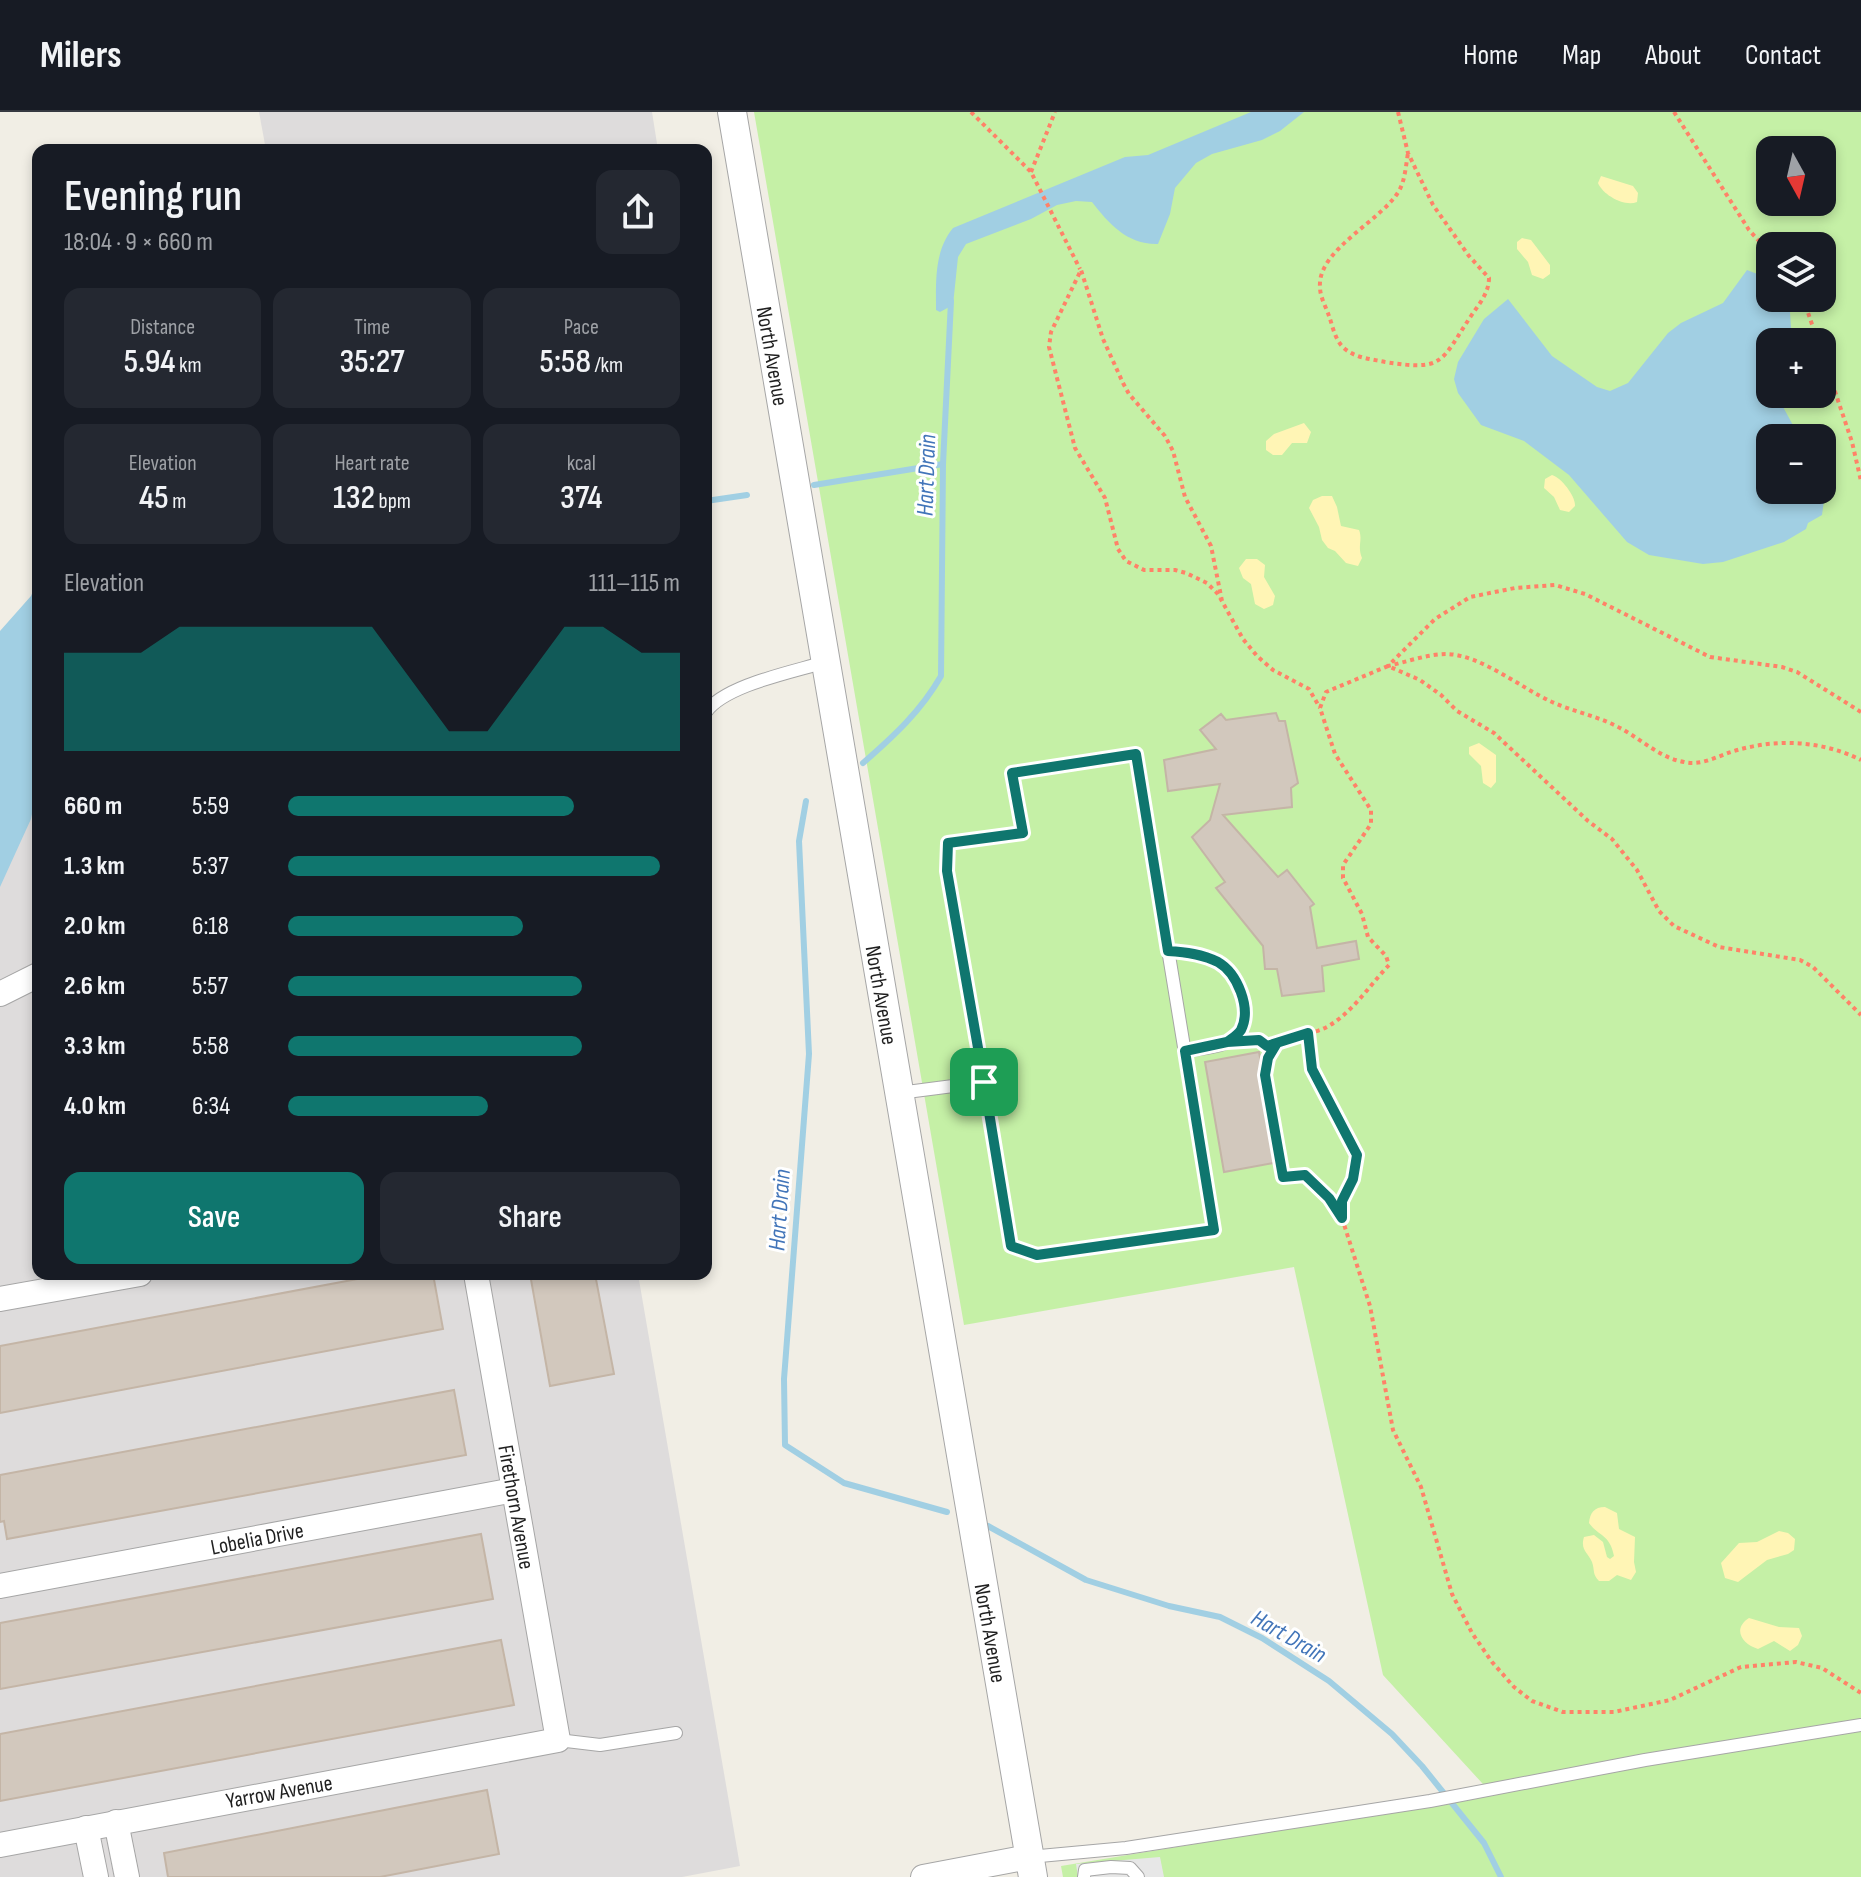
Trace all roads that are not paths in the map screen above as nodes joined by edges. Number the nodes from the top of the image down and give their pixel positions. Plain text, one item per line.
1 (732, 112) edge
2 (825, 662) junction
3 (712, 704) edge
4 (1168, 951) junction
5 (32, 978) edge
6 (0, 994) edge
7 (1185, 1051) junction
8 (984, 1082) junction
9 (899, 1093) junction
10 (106, 1280) edge
11 (477, 1280) edge
12 (0, 1299) edge
13 (514, 1490) junction
14 (0, 1586) edge
15 (1861, 1725) edge
16 (676, 1733) dead end
17 (558, 1740) junction
18 (116, 1822) junction
19 (86, 1828) junction
20 (0, 1845) edge
21 (1031, 1867) edge
22 (96, 1877) edge
23 (127, 1877) edge
24 (923, 1877) edge
25 (1084, 1877) edge
26 (1138, 1877) edge

1 - 2 street, North Avenue
2 - 3 lane
2 - 9 street, North Avenue
4 - 7 lane
4 - 7 lane
4 - 8 lane
5 - 6 street
7 - 8 lane
8 - 9 lane
9 - 21 street, North Avenue
10 - 12 street
11 - 13 street, Firethorn Avenue
13 - 14 street, Lobelia Drive
13 - 17 street, Firethorn Avenue
15 - 21 lane
16 - 17 lane
17 - 18 street, Yarrow Avenue
18 - 19 street, Yarrow Avenue
18 - 23 street
19 - 20 street, Yarrow Avenue
19 - 22 street
21 - 24 street
25 - 26 lane

